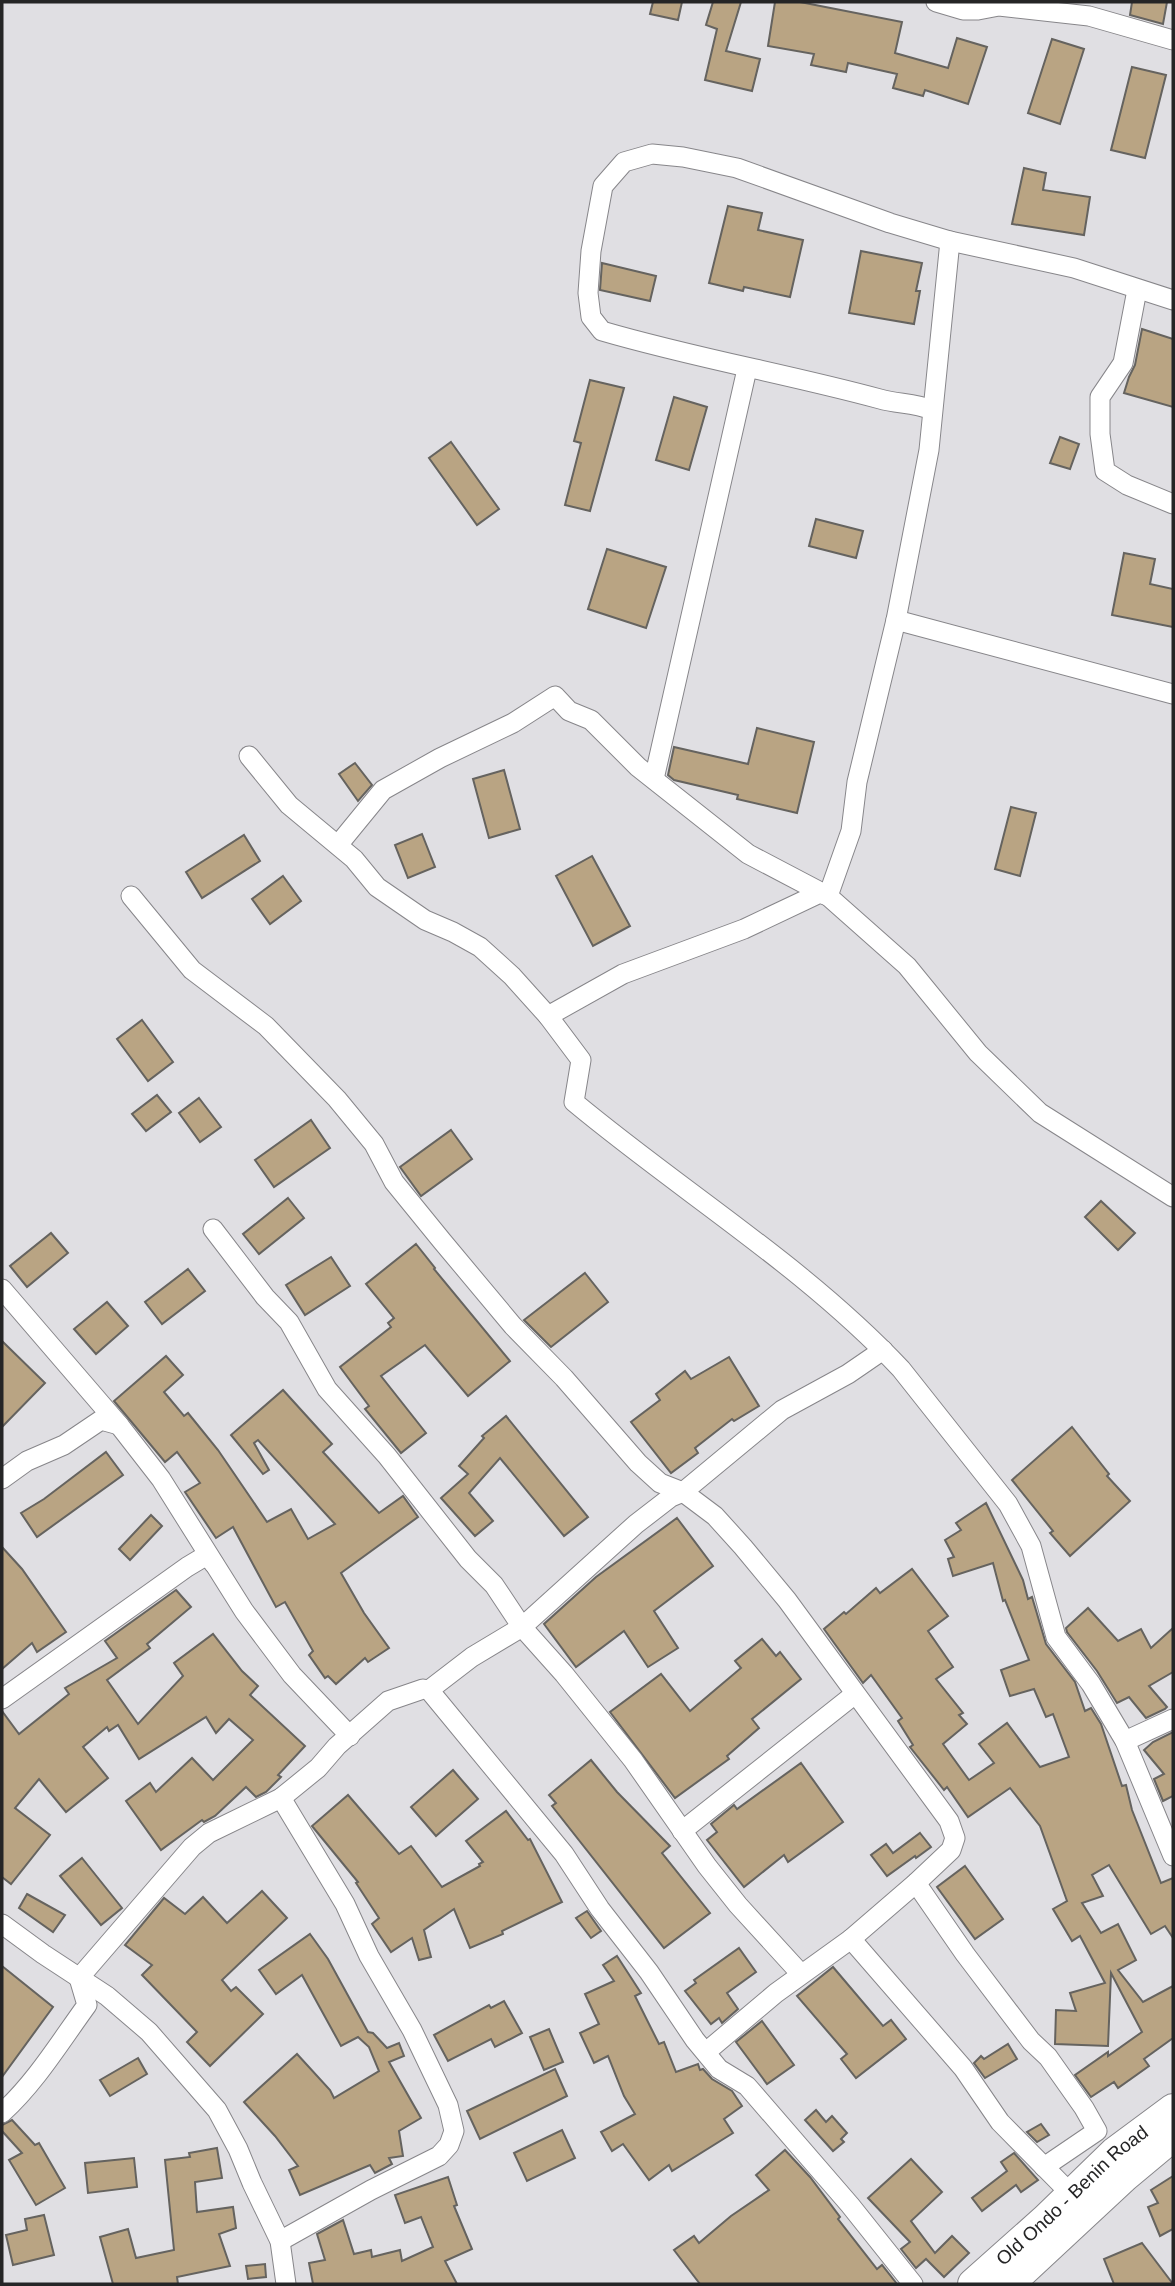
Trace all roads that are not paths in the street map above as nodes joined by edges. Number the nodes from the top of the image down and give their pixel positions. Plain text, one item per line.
1 (936, 2) edge
2 (1000, 4) edge
3 (1173, 40) edge
4 (950, 241) junction
5 (1137, 290) junction
6 (1173, 300) edge
7 (747, 369) junction
8 (932, 410) junction
9 (1173, 505) edge
10 (896, 620) junction
11 (1173, 694) edge
12 (249, 756) dead end
13 (654, 779) junction
14 (338, 845) junction
15 (131, 896) dead end
16 (828, 896) junction
17 (548, 1016) junction
18 (1173, 1197) edge
19 (213, 1229) dead end
20 (2, 1289) edge
21 (883, 1350) junction
22 (119, 1425) junction
23 (2, 1479) edge
24 (683, 1492) junction
25 (219, 1571) junction
26 (522, 1627) junction
27 (429, 1690) junction
28 (855, 1695) junction
29 (2, 1699) edge
30 (1173, 1719) edge
31 (350, 1736) junction
32 (1125, 1741) junction
33 (281, 1798) junction
34 (682, 1831) junction
35 (1173, 1856) edge
36 (916, 1883) junction
37 (2, 1924) edge
38 (851, 1939) junction
39 (801, 1975) junction
40 (79, 1978) junction
41 (706, 2052) junction
42 (1173, 2109) edge
43 (2, 2113) edge
44 (1173, 2136) edge
45 (1044, 2167) junction
46 (1072, 2195) junction
47 (281, 2241) junction
48 (286, 2284) edge
49 (914, 2284) edge
50 (973, 2284) edge
51 (1009, 2284) edge

1 - 2 street
2 - 3 street
4 - 5 street
4 - 7 street
4 - 8 street
5 - 6 street
5 - 9 street
7 - 8 street
7 - 13 street
8 - 10 street
10 - 11 street
10 - 16 street
12 - 14 street
13 - 14 street
13 - 16 street
14 - 17 street
15 - 24 street
16 - 17 street
16 - 18 street
17 - 21 street
19 - 26 street
20 - 22 street
21 - 24 street
21 - 32 street
22 - 23 street
22 - 25 street
24 - 26 street
24 - 28 street
25 - 29 street
25 - 31 street
26 - 27 street
26 - 34 street
27 - 31 street
27 - 41 street
28 - 34 street
28 - 36 street
30 - 32 street
31 - 33 street
32 - 35 street
33 - 40 street
33 - 47 street
34 - 39 street
36 - 38 street
36 - 45 street
37 - 40 street
38 - 39 street
38 - 45 street
39 - 41 street
40 - 43 street
40 - 47 street
41 - 49 street
42 - 46 main road, Old Ondo - Benin Road
44 - 51 main road, Old Ondo - Benin Road
45 - 46 street
46 - 50 main road, Old Ondo - Benin Road
47 - 48 street

